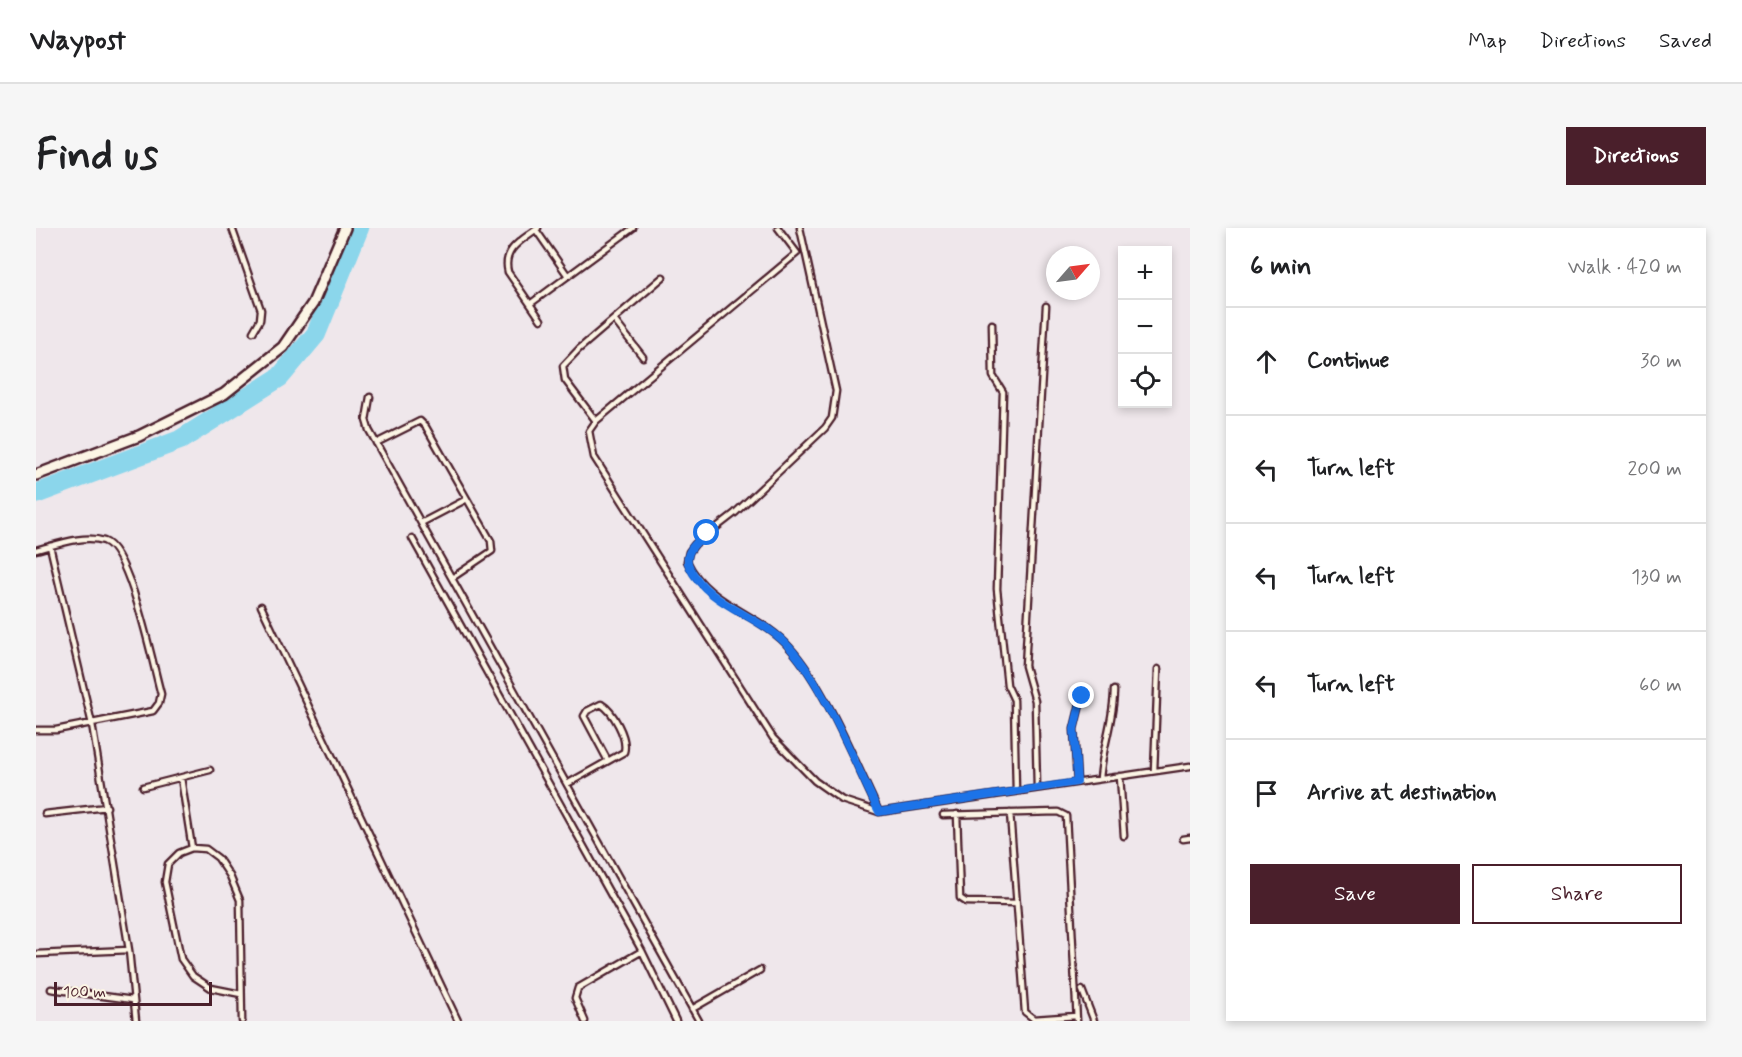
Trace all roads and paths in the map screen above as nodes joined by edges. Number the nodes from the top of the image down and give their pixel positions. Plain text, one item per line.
1 (232, 228) edge
2 (345, 228) edge
3 (633, 228) edge
4 (777, 228) edge
5 (800, 228) edge
6 (537, 229) edge
7 (806, 252) junction
8 (797, 253) junction
9 (568, 276) junction
10 (663, 278) dead end
11 (530, 304) junction
12 (1046, 306) dead end
13 (541, 320) dead end
14 (614, 320) junction
15 (992, 324) dead end
16 (252, 332) dead end
17 (644, 357) dead end
18 (370, 398) dead end
19 (596, 421) junction
20 (376, 443) junction
21 (36, 475) edge
22 (467, 499) junction
23 (421, 524) junction
24 (412, 538) dead end
25 (50, 546) junction
26 (36, 549) edge
27 (452, 578) junction
28 (261, 606) dead end
29 (1158, 669) dead end
30 (1114, 690) dead end
31 (1082, 696) dead end
32 (92, 724) junction
33 (36, 730) edge
34 (608, 760) junction
35 (1190, 766) edge
36 (210, 770) dead end
37 (1154, 771) junction
38 (1120, 776) junction
39 (181, 778) junction
40 (1100, 779) junction
41 (1077, 782) junction
42 (567, 784) junction
43 (143, 787) dead end
44 (1037, 788) junction
45 (1016, 791) junction
46 (107, 807) junction
47 (879, 812) junction
48 (1010, 813) junction
49 (45, 814) dead end
50 (957, 814) junction
51 (943, 815) dead end
52 (1124, 836) dead end
53 (1190, 838) edge
54 (1183, 839) dead end
55 (192, 848) junction
56 (1017, 903) junction
57 (129, 950) junction
58 (642, 951) junction
59 (38, 954) dead end
60 (760, 970) dead end
61 (51, 989) dead end
62 (1082, 990) dead end
63 (241, 994) junction
64 (134, 1000) junction
65 (692, 1009) junction
66 (1076, 1019) edge
67 (136, 1021) edge
68 (242, 1021) edge
69 (458, 1021) edge
70 (585, 1021) edge
71 (676, 1021) edge
72 (699, 1021) edge
73 (1094, 1021) edge

1 - 16 lane
2 - 21 street
3 - 9 lane
4 - 8 lane
5 - 7 lane
6 - 9 lane
6 - 11 lane
7 - 8 lane
7 - 47 lane
8 - 19 lane
9 - 11 lane
10 - 14 lane
11 - 13 lane
12 - 44 lane
14 - 17 lane
14 - 19 lane
15 - 45 lane
18 - 20 lane
19 - 47 lane
20 - 22 lane
20 - 23 lane
22 - 23 lane
22 - 27 lane
23 - 27 lane
24 - 58 lane
25 - 26 lane
25 - 32 lane
25 - 32 lane
27 - 42 lane
28 - 69 lane
29 - 37 lane
30 - 40 lane
31 - 41 lane
32 - 33 lane
32 - 46 lane
34 - 34 lane
34 - 42 lane
35 - 37 lane
36 - 39 lane
37 - 38 lane
38 - 40 lane
38 - 52 lane
39 - 43 lane
39 - 55 lane
40 - 41 lane
41 - 44 lane
42 - 65 lane
44 - 45 lane
45 - 47 lane
46 - 49 lane
46 - 57 lane
48 - 50 lane
48 - 56 lane
48 - 66 lane
50 - 51 lane
50 - 56 lane
53 - 54 lane
55 - 63 lane
55 - 63 lane
56 - 66 lane
57 - 59 lane
57 - 64 lane
58 - 70 lane
58 - 71 lane
60 - 65 lane
61 - 64 lane
62 - 73 lane
63 - 68 lane
64 - 67 lane
65 - 72 lane

